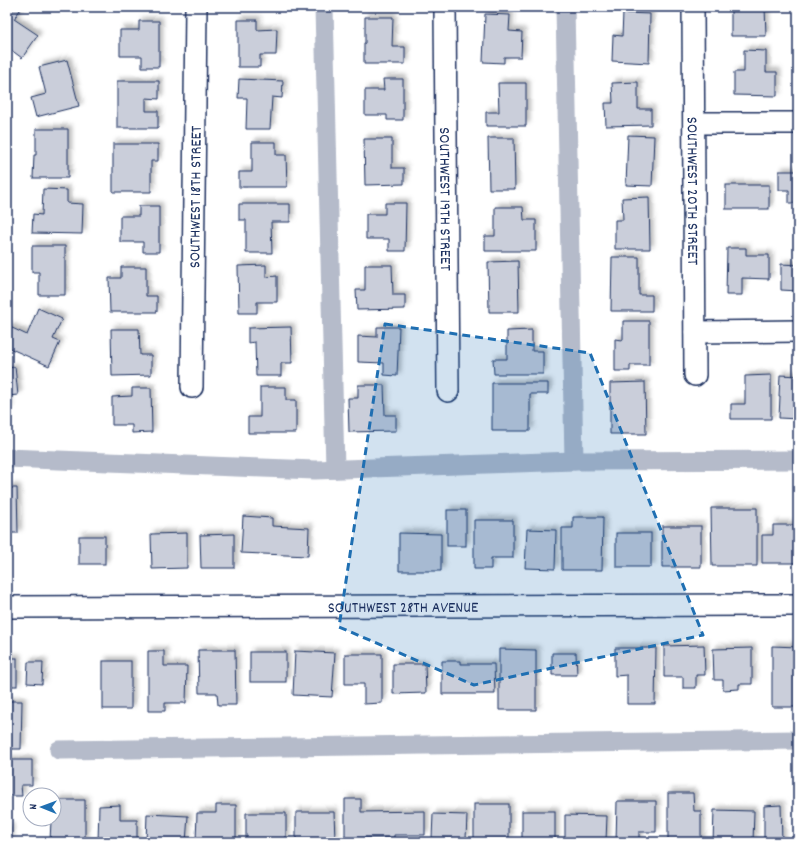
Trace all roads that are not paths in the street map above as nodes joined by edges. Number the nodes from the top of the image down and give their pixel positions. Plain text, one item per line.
1 (196, 7) edge
2 (445, 7) edge
3 (693, 7) edge
4 (694, 123) junction
5 (798, 123) edge
6 (695, 332) junction
7 (798, 332) edge
8 (695, 375) dead end
9 (192, 387) dead end
10 (448, 391) dead end
11 (798, 605) edge
12 (7, 607) edge

1 - 9 street, SOUTHWEST 18TH STREET
2 - 10 street, SOUTHWEST 19TH STREET
3 - 4 street, SOUTHWEST 20TH STREET
4 - 5 street
4 - 6 street, SOUTHWEST 20TH STREET
6 - 7 street
6 - 8 street, SOUTHWEST 20TH STREET
11 - 12 street, SOUTHWEST 28TH AVENUE

